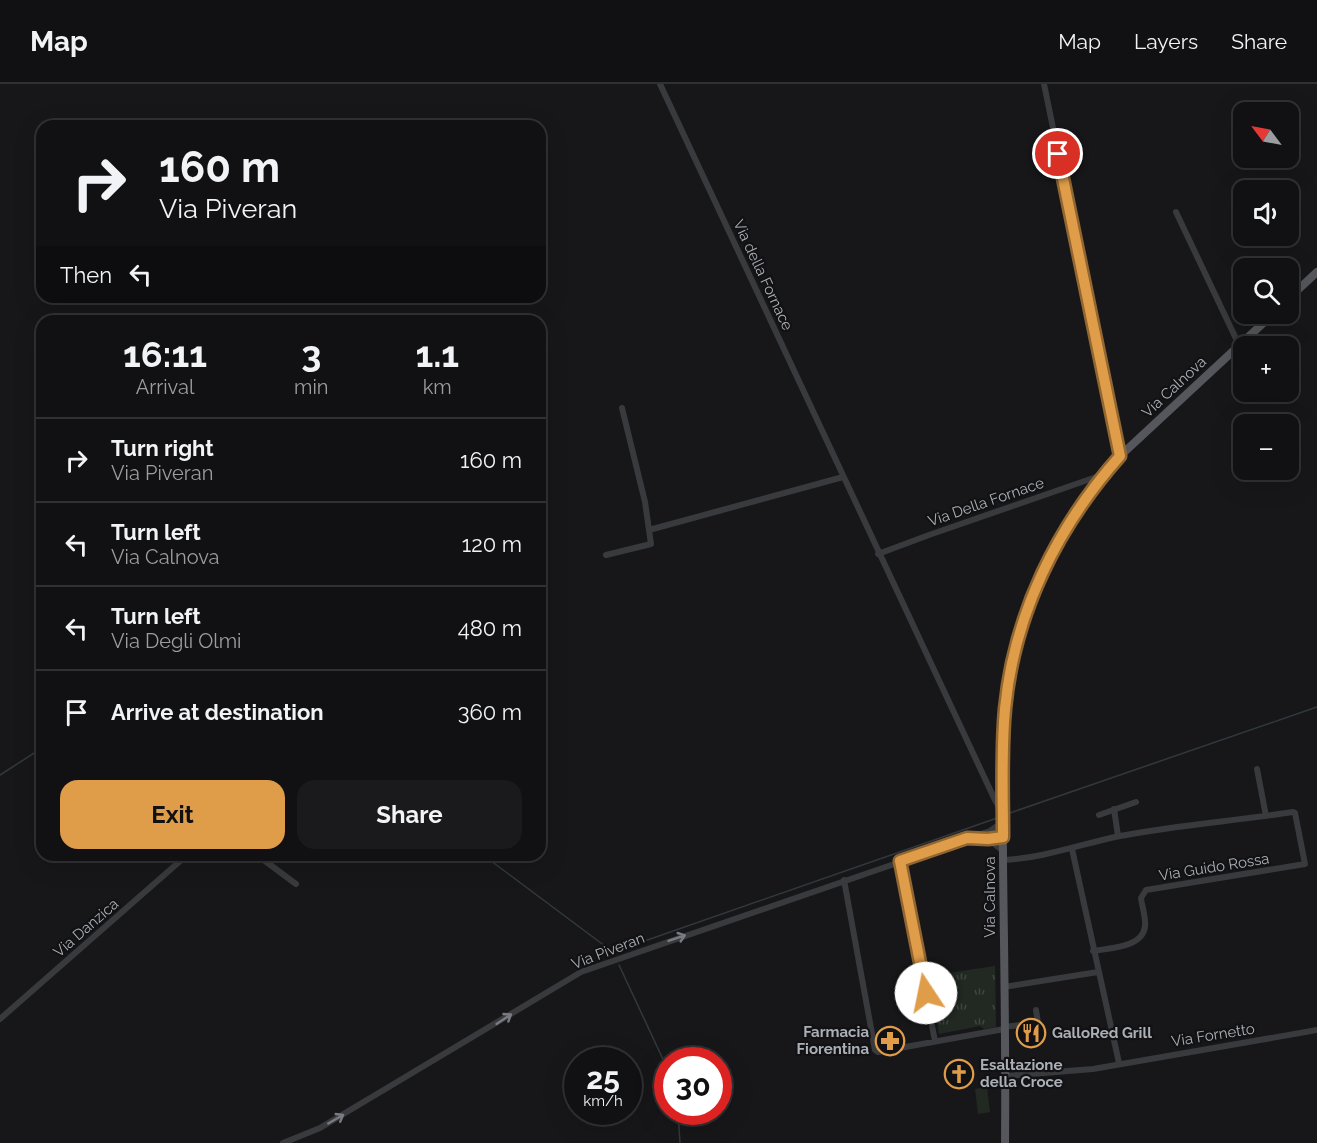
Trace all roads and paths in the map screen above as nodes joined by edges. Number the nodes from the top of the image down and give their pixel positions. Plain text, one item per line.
1 (660, 84) edge
2 (1044, 84) edge
3 (1176, 212) dead end
4 (1317, 272) edge
5 (1299, 289) edge
6 (1262, 324) edge
7 (1235, 336) edge
8 (1249, 336) edge
9 (1233, 351) edge
10 (622, 408) dead end
11 (1120, 456) junction
12 (1102, 475) junction
13 (843, 477) junction
14 (649, 530) junction
15 (878, 554) junction
16 (606, 555) dead end
17 (1257, 769) dead end
18 (1136, 802) dead end
19 (1003, 809) junction
20 (1114, 809) junction
21 (1099, 814) dead end
22 (1266, 816) junction
23 (1003, 821) junction
24 (990, 831) junction
25 (1003, 835) junction
26 (1118, 836) junction
27 (967, 838) junction
28 (988, 839) junction
29 (1072, 849) junction
30 (1003, 851) junction
31 (1004, 860) junction
32 (180, 861) edge
33 (265, 861) edge
34 (900, 861) junction
35 (844, 880) junction
36 (296, 884) dead end
37 (1093, 951) junction
38 (1098, 972) junction
39 (1004, 987) junction
40 (1036, 1010) dead end
41 (0, 1019) edge
42 (1004, 1028) junction
43 (1317, 1030) edge
44 (935, 1041) junction
45 (1119, 1063) junction
46 (1005, 1076) junction
47 (283, 1143) edge
48 (1005, 1143) edge

1 - 13 street, Via della Fornace
2 - 11 street
3 - 7 street
4 - 5 main road
6 - 8 main road, Via Calnova
9 - 11 main road, Via Calnova
10 - 14 street
11 - 12 main road, Via Calnova
12 - 15 street, Via Della Fornace
12 - 19 main road, Via Calnova
13 - 14 street
13 - 15 street, Via della Fornace
14 - 16 street
15 - 19 street, Via della Fornace
17 - 22 street
18 - 20 street
19 - 23 main road, Via Calnova
20 - 21 street
20 - 26 street
22 - 26 street, Via Guido Rossa
22 - 37 street, Via Guido Rossa
23 - 24 street, Via Piveran
23 - 25 main road, Via Calnova
24 - 25 street, Via Piveran
24 - 27 street, Via Piveran
25 - 28 street, Via Piveran
25 - 30 main road, Via Calnova
26 - 29 street, Via Guido Rossa
27 - 28 street, Via Piveran
27 - 34 street, Via Piveran
28 - 30 street
29 - 31 street, Via Guido Rossa
29 - 37 street
30 - 31 main road, Via Calnova
31 - 39 main road, Via Calnova
32 - 41 street, Via Danzica
33 - 36 street
34 - 35 street, Via Piveran
34 - 44 street
35 - 44 street
47 -> 35 street, Via Piveran
37 - 38 street
38 - 39 street
38 - 45 street
39 - 42 main road, Via Calnova
40 - 42 street
42 - 44 street
42 - 46 main road, Via Calnova
43 - 45 street, Via Fornetto
45 - 46 street, Via Fornetto
46 - 48 main road, Via Calnova

